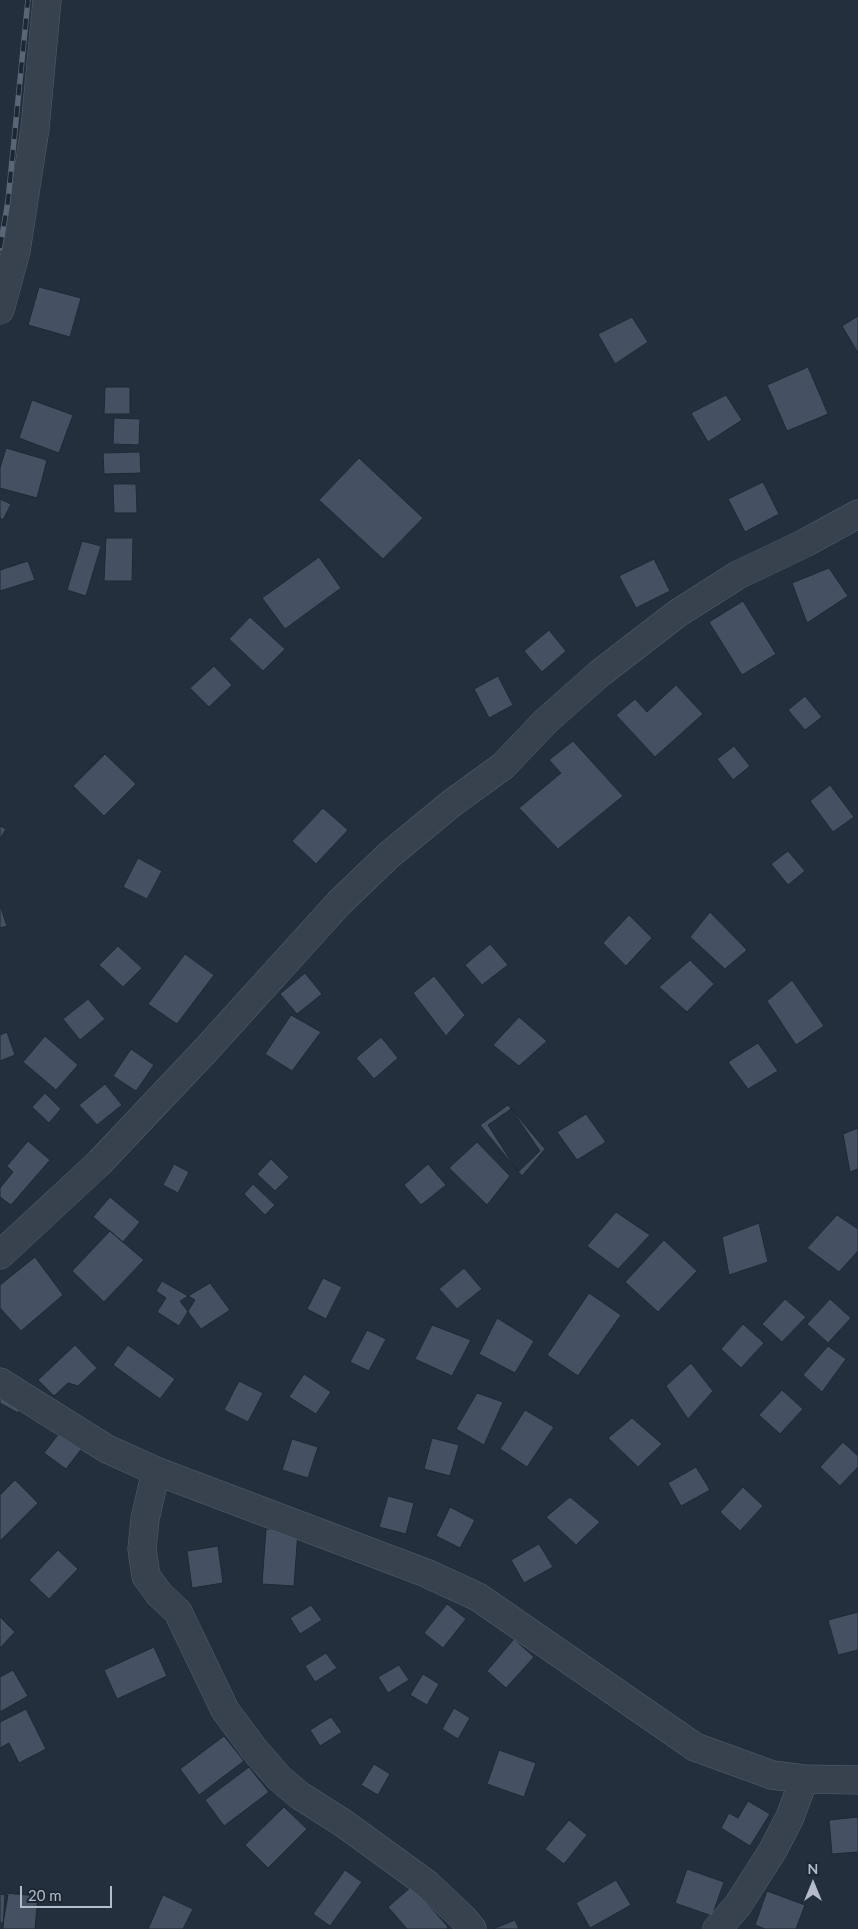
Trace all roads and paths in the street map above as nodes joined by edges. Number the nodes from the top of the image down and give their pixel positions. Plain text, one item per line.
1 (47, 0) edge
2 (0, 310) edge
3 (858, 514) edge
4 (0, 1255) edge
5 (0, 1382) edge
6 (156, 1471) junction
7 (804, 1779) junction
8 (858, 1780) edge
9 (472, 1929) edge
10 (717, 1929) edge

1 - 2 street
3 - 4 street
5 - 6 street
6 - 7 street
6 - 9 street
7 - 8 street
7 - 10 street

